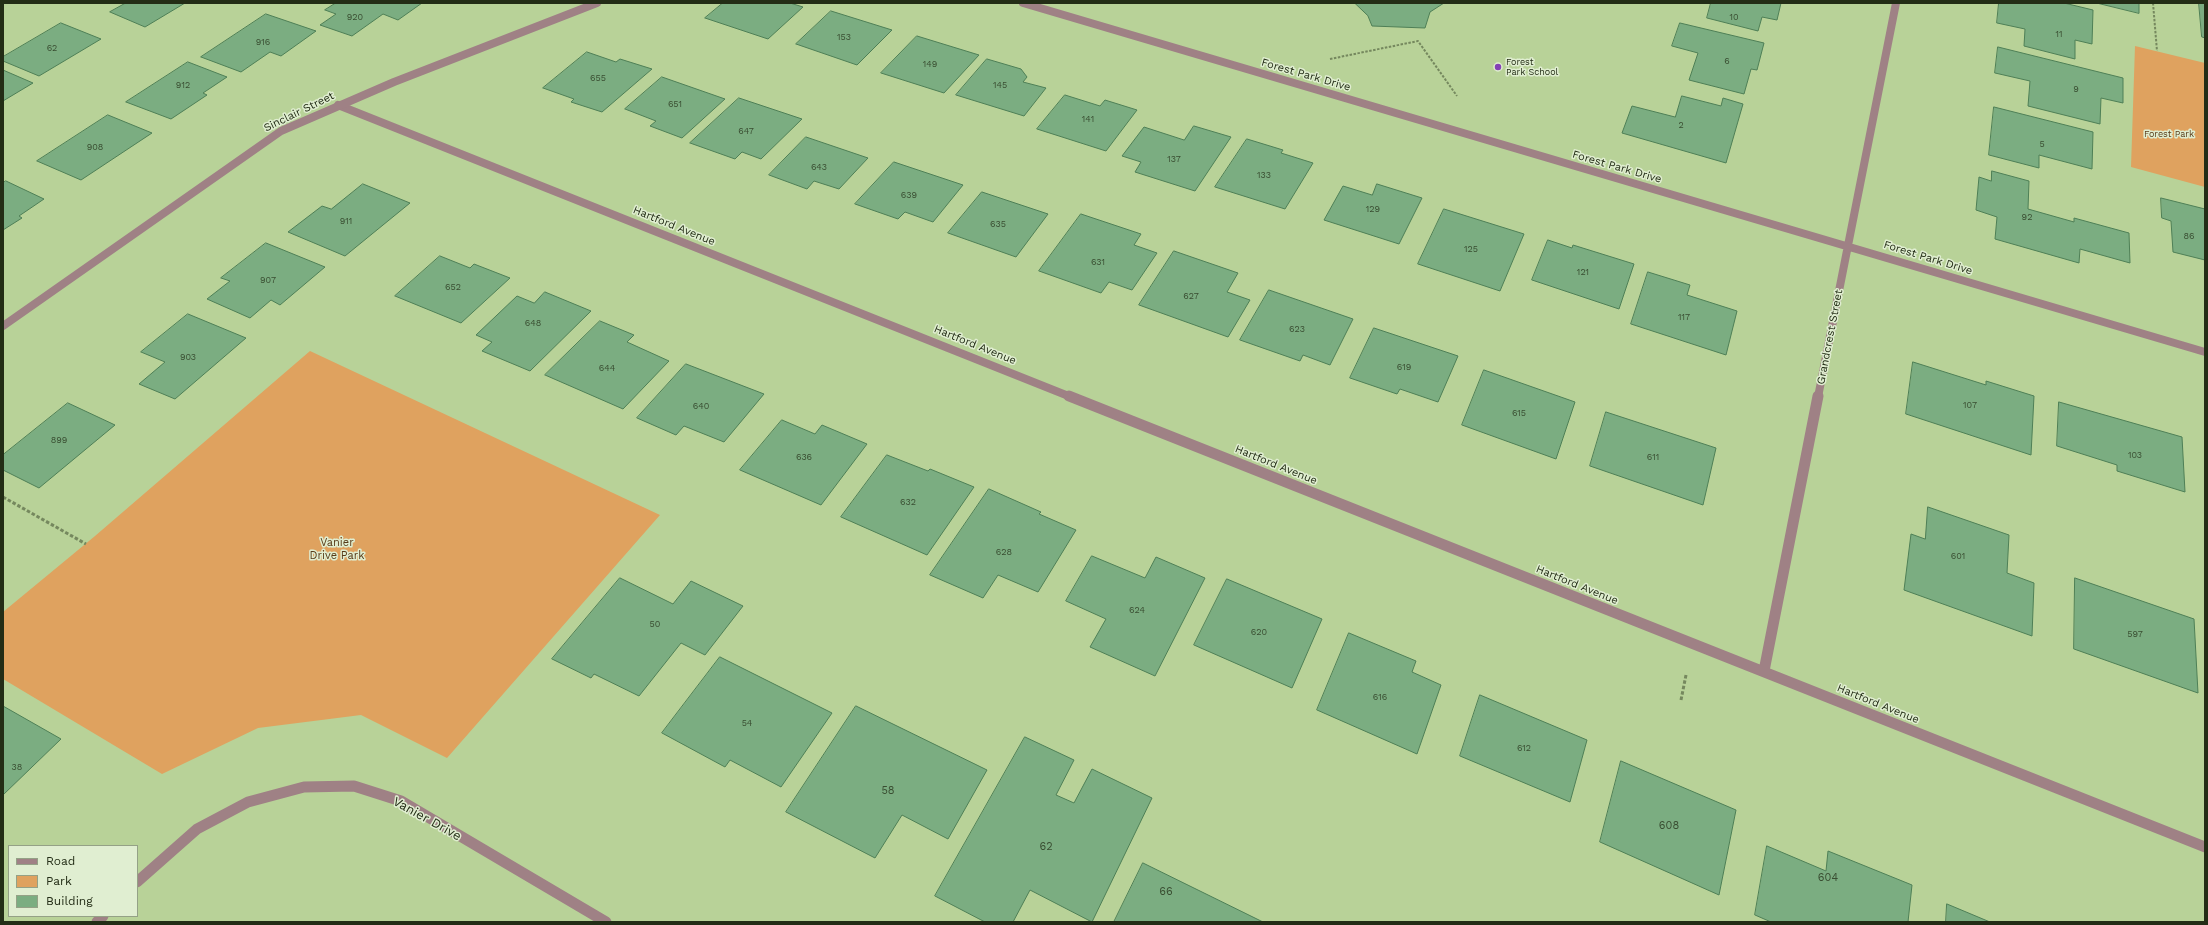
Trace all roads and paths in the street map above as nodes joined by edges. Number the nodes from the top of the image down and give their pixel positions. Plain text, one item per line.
1 (1023, 3) edge
2 (1896, 3) edge
3 (2153, 3) edge
4 (594, 4) edge
5 (2157, 51) dead end
6 (1330, 59) dead end
7 (1456, 96) dead end
8 (338, 105) junction
9 (1848, 246) junction
10 (3, 326) edge
11 (2205, 352) edge
12 (3, 497) edge
13 (86, 544) dead end
14 (1686, 672) dead end
15 (1764, 672) junction
16 (1681, 700) dead end
17 (2205, 847) edge
18 (138, 881) edge
19 (606, 922) edge

1 - 9 street, Forest Park Drive
2 - 9 street, Grandcrest Street
3 - 5 path
4 - 8 street, Sinclair Street
6 - 7 path
8 - 10 street, Sinclair Street
8 - 15 street, Hartford Avenue
9 - 11 street, Forest Park Drive
9 - 15 street, Grandcrest Street
12 - 13 path
14 - 16 path
15 - 17 street, Hartford Avenue
18 - 19 street, Vanier Drive

